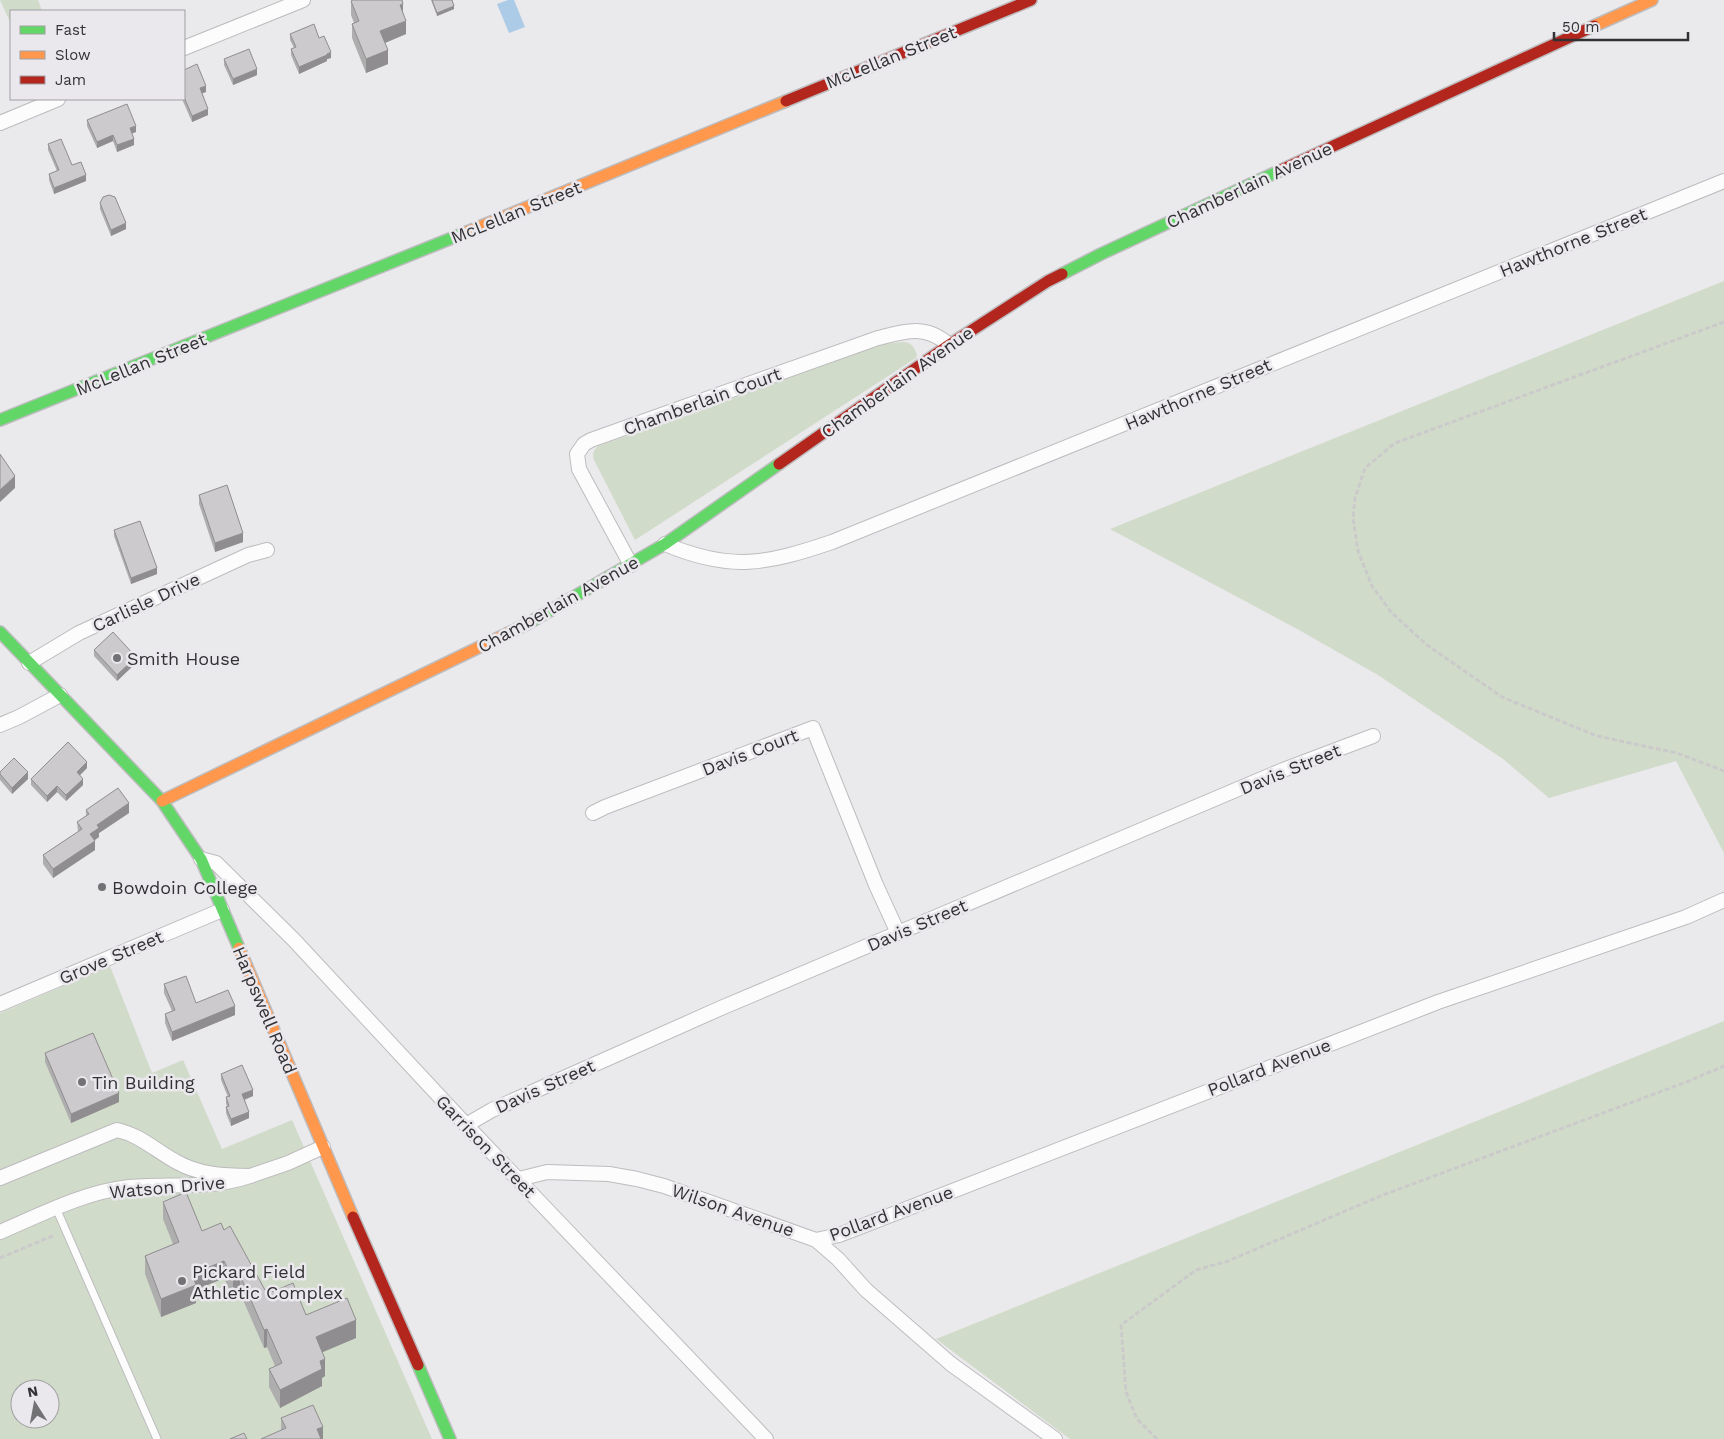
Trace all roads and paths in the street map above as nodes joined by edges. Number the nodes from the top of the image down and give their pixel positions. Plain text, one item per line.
1 (303, 0) edge
2 (1031, 0) edge
3 (1652, 0) edge
4 (185, 48) edge
5 (56, 100) edge
6 (0, 123) edge
7 (1724, 181) edge
8 (1724, 322) edge
9 (949, 345) junction
10 (0, 420) edge
11 (665, 544) junction
12 (267, 550) dead end
13 (631, 565) junction
14 (0, 632) edge
15 (29, 663) junction
16 (60, 695) junction
17 (0, 725) edge
18 (1373, 736) dead end
19 (1724, 771) edge
20 (162, 802) junction
21 (593, 813) dead end
22 (201, 859) junction
23 (1724, 900) edge
24 (222, 910) junction
25 (898, 933) junction
26 (0, 1004) edge
27 (1724, 1066) edge
28 (466, 1126) junction
29 (323, 1147) junction
30 (250, 1176) junction
31 (0, 1178) edge
32 (519, 1179) junction
33 (56, 1208) junction
34 (66, 1230) junction
35 (0, 1232) edge
36 (816, 1240) junction
37 (0, 1258) edge
38 (158, 1439) edge
39 (450, 1439) edge
40 (766, 1439) edge
41 (1055, 1439) edge
42 (1157, 1439) edge

1 - 4 street
2 - 10 street, McLellan Street
3 - 9 street, Chamberlain Avenue
5 - 6 street
7 - 11 street, Hawthorne Street
8 - 19 path
9 - 11 street, Chamberlain Avenue
9 - 13 street, Chamberlain Court
11 - 13 street, Chamberlain Avenue
12 - 15 street, Carlisle Drive
13 - 20 street, Chamberlain Avenue
14 - 15 street, Harpswell Road
15 - 16 street, Harpswell Road
16 - 17 street
16 - 20 street, Harpswell Road
18 - 25 street, Davis Street
20 - 22 street, Harpswell Road
21 - 25 street, Davis Court
22 - 24 street, Harpswell Road
22 - 28 street, Garrison Street
23 - 36 street, Pollard Avenue
24 - 26 street, Grove Street
24 - 29 street, Harpswell Road
25 - 28 street, Davis Street
27 - 42 path
28 - 32 street, Garrison Street
29 - 30 street, Watson Drive
29 - 39 street, Harpswell Road
30 - 31 street, Watson Drive
30 - 33 street, Watson Drive
32 - 36 street, Wilson Avenue
32 - 40 street, Garrison Street
33 - 34 lane
33 - 35 street, Watson Drive
34 - 37 path
34 - 38 lane
36 - 41 street, Wilson Avenue

